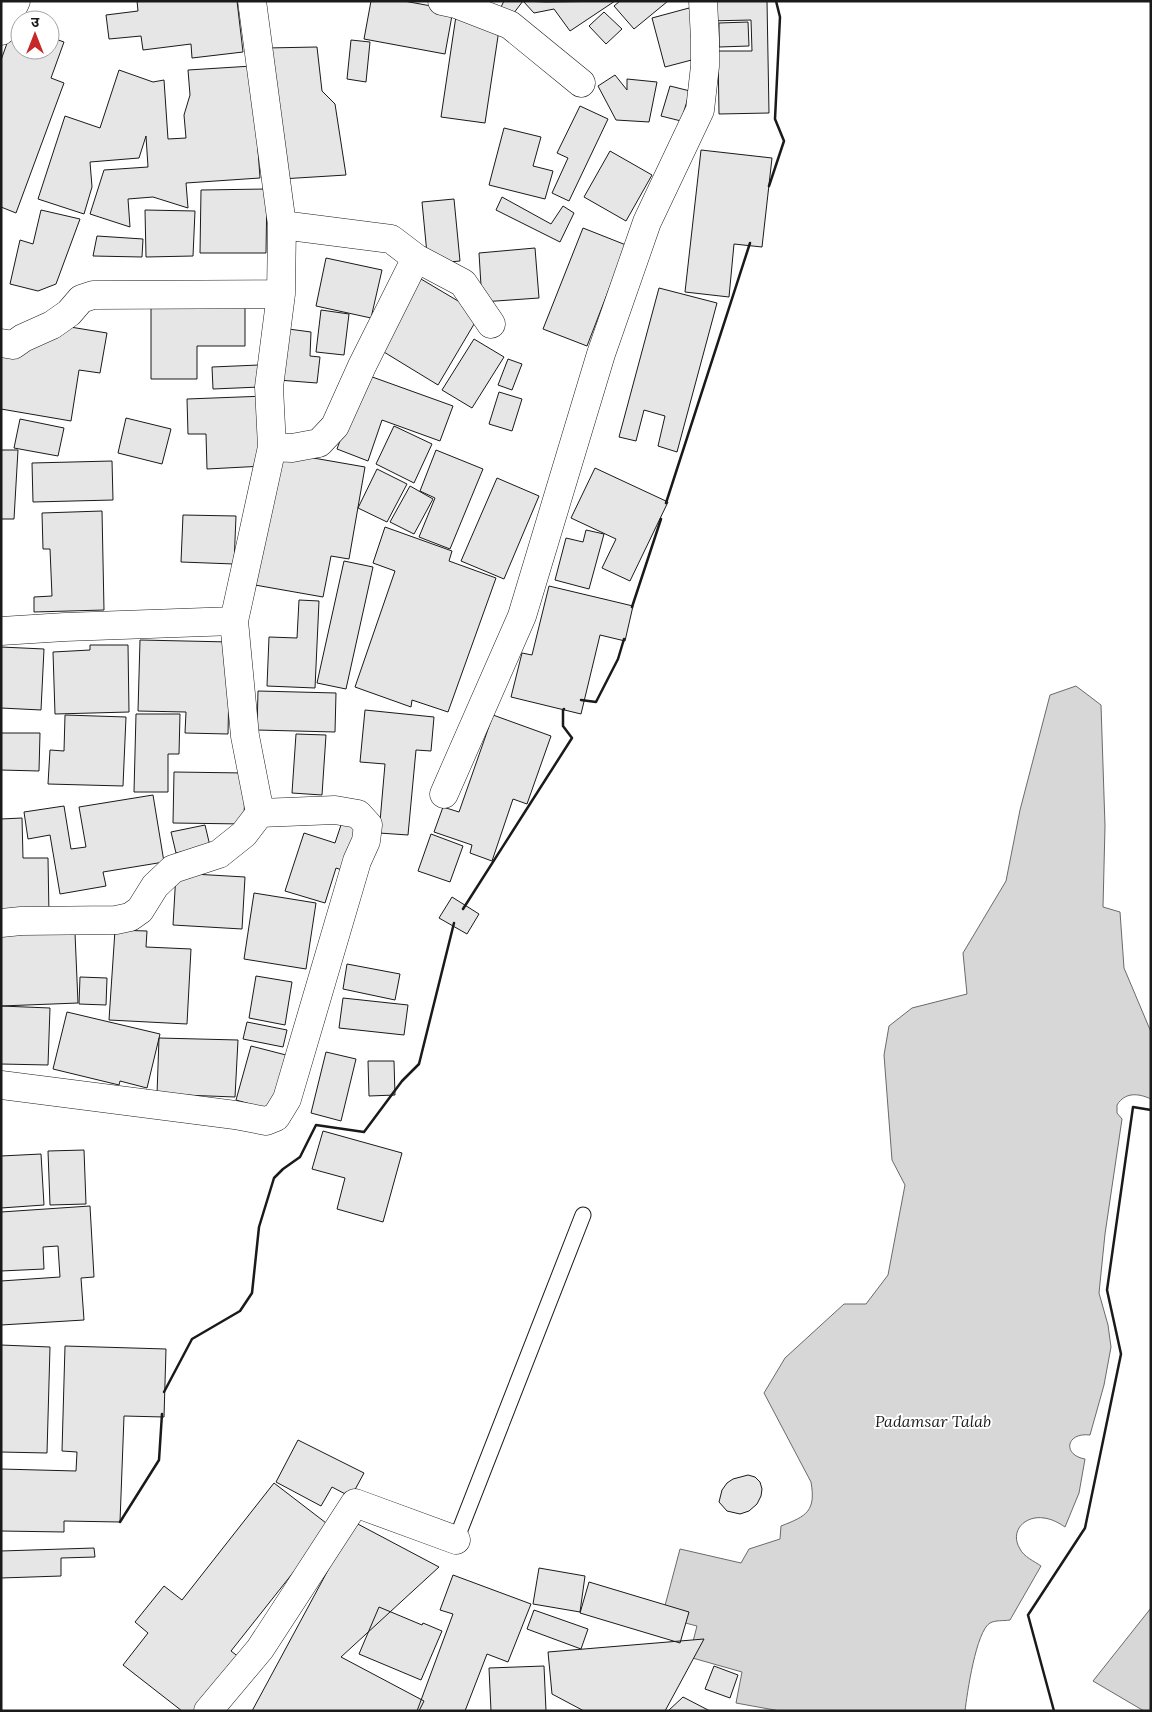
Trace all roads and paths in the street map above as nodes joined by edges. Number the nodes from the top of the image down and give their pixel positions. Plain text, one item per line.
1 (16, 1) edge
2 (252, 1) edge
3 (442, 1) edge
4 (703, 1) edge
5 (1, 31) edge
6 (581, 83) dead end
7 (282, 225) junction
8 (416, 258) junction
9 (281, 294) junction
10 (491, 324) dead end
11 (1, 343) edge
12 (272, 447) junction
13 (234, 620) junction
14 (1, 631) edge
15 (444, 794) dead end
16 (260, 813) junction
17 (1, 923) edge
18 (1, 1085) edge
19 (583, 1214) dead end
20 (456, 1540) joint
21 (208, 1711) edge

1 - 5 street
2 - 7 street
3 - 6 street
4 - 15 street
7 - 8 street
7 - 9 street
8 - 10 street
8 - 12 street
9 - 11 street
9 - 12 street
12 - 13 street
13 - 14 street
13 - 16 street
16 - 17 street
16 - 18 street
19 - 20 lane
20 - 21 street

